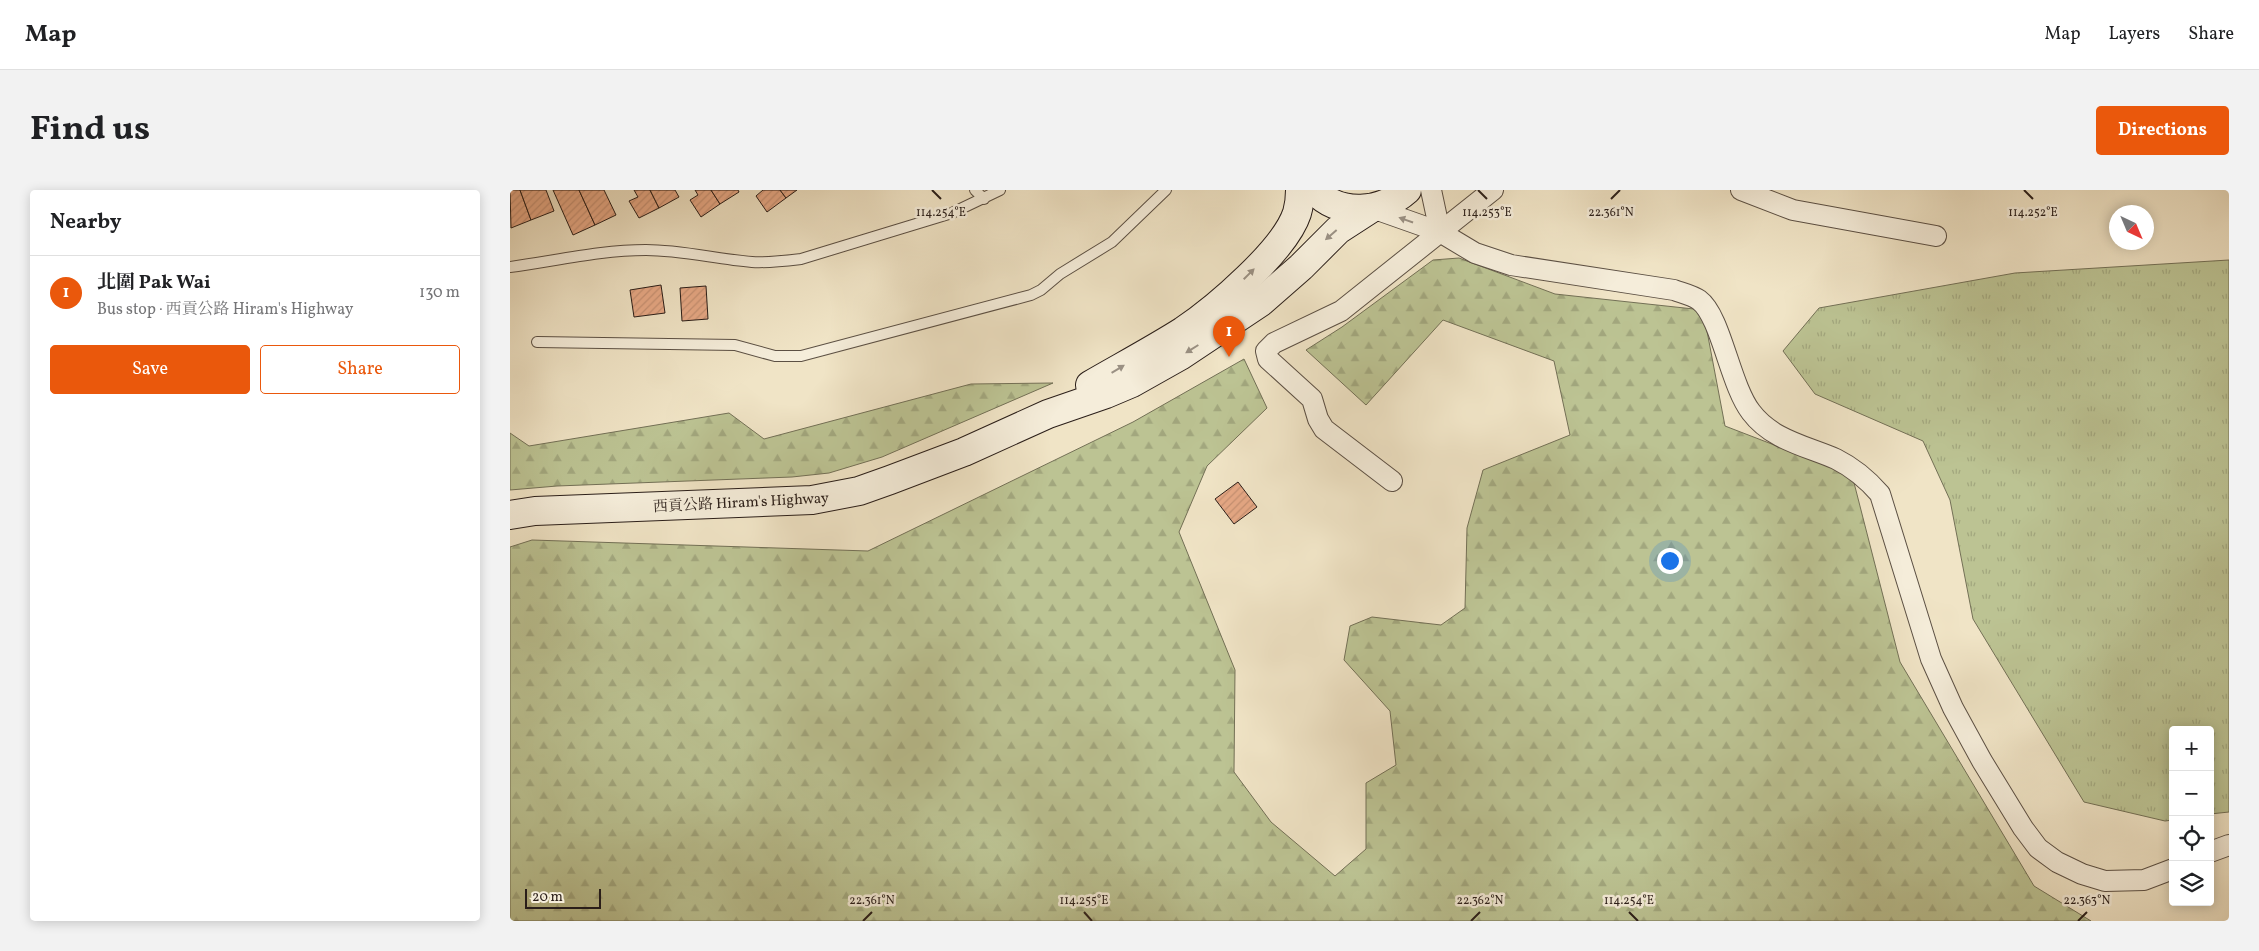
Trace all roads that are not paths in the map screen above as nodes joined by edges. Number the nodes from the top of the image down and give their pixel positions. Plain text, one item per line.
1 (976, 190) edge
2 (1000, 190) edge
3 (1166, 190) edge
4 (1300, 190) edge
5 (1314, 190) edge
6 (1407, 190) edge
7 (1431, 190) edge
8 (1493, 190) edge
9 (1742, 190) edge
10 (984, 199) junction
11 (1372, 208) junction
12 (1440, 232) junction
13 (1936, 236) dead end
14 (510, 267) edge
15 (538, 342) dead end
16 (1048, 414) junction
17 (1392, 481) dead end
18 (510, 515) edge
19 (2229, 845) edge
20 (2214, 851) edge
21 (2169, 871) edge

1 - 10 lane
2 - 10 lane
3 - 15 lane
16 -> 4 main road, 西貢公路 Hiram's Highway
5 - 11 main road, 西貢公路 Hiram's Highway
6 - 11 main road, 西貢公路 Hiram's Highway
7 - 12 street
8 - 12 street
9 - 13 street
10 - 14 lane
12 -> 11 street
11 -> 16 main road, 西貢公路 Hiram's Highway
12 - 17 street
12 - 21 street
16 - 18 main road, 西貢公路 Hiram's Highway
19 - 20 street

